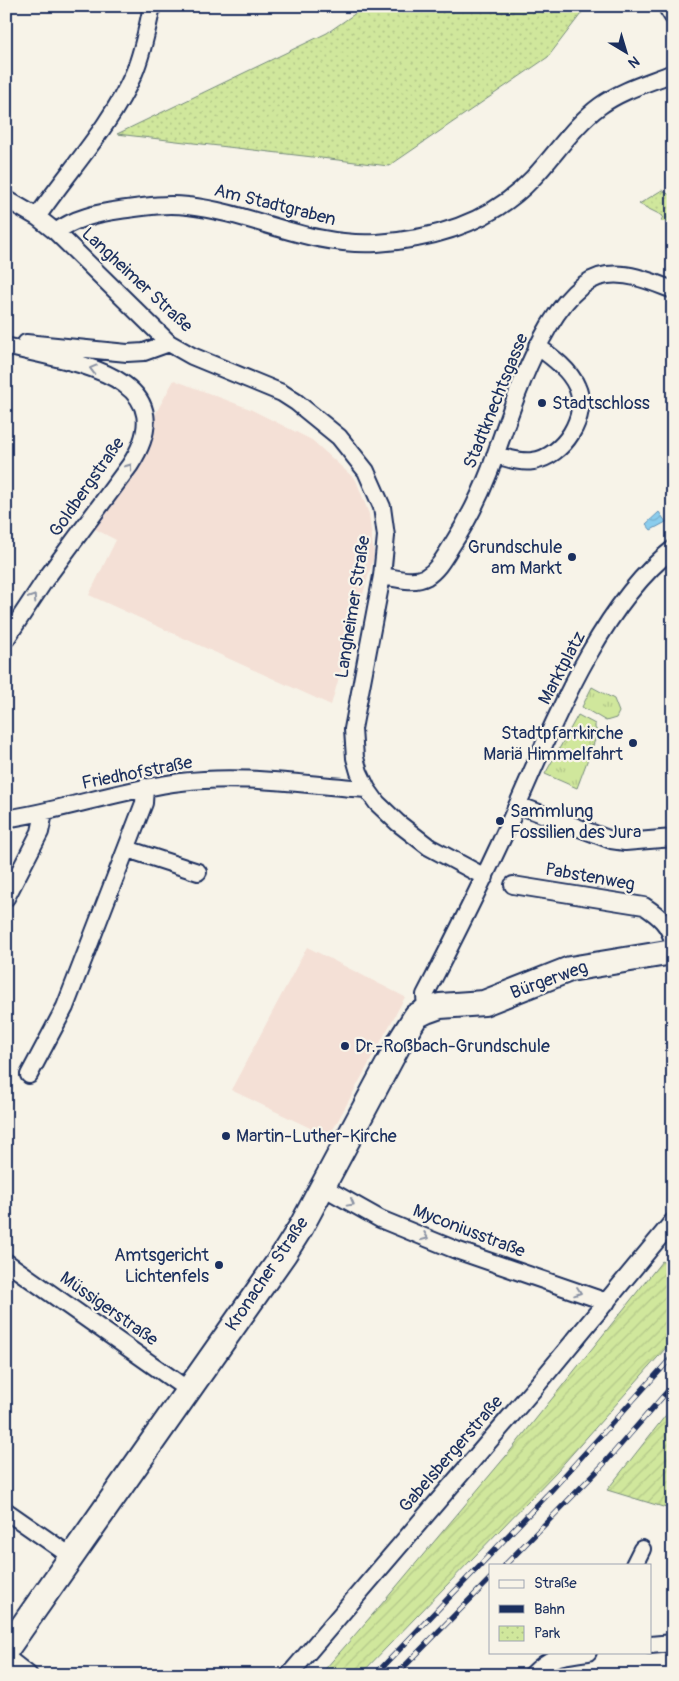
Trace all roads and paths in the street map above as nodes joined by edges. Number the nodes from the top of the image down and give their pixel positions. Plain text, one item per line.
1 (152, 6) edge
2 (666, 6) edge
3 (673, 17) edge
4 (673, 73) edge
5 (6, 199) edge
6 (37, 217) junction
7 (56, 232) junction
8 (673, 290) edge
9 (6, 340) edge
10 (169, 343) junction
11 (6, 346) edge
12 (537, 346) junction
13 (495, 455) junction
14 (673, 549) edge
15 (382, 576) junction
16 (6, 639) edge
17 (145, 787) junction
18 (367, 789) junction
19 (518, 805) junction
20 (44, 813) junction
21 (6, 819) edge
22 (673, 838) edge
23 (127, 849) junction
24 (198, 872) dead end
25 (485, 877) junction
26 (513, 884) dead end
27 (6, 898) edge
28 (673, 942) edge
29 (673, 952) edge
30 (426, 1010) junction
31 (29, 1075) dead end
32 (323, 1187) junction
33 (673, 1221) edge
34 (6, 1262) edge
35 (607, 1302) junction
36 (188, 1390) junction
37 (6, 1511) edge
38 (642, 1549) dead end
39 (72, 1556) junction
40 (634, 1564) edge
41 (673, 1642) edge
42 (652, 1645) edge
43 (6, 1650) edge
44 (574, 1654) edge
45 (6, 1657) edge
46 (28, 1675) edge
47 (289, 1675) edge
48 (532, 1675) edge

1 - 6 street
2 - 3 street
4 - 7 street, Am Stadtgraben
5 - 6 street, Langheimer Straße
6 - 7 street, Langheimer Straße
7 - 10 street, Langheimer Straße
8 - 12 street, Stadtknechtsgasse
9 - 10 street
10 - 15 street, Langheimer Straße
16 -> 11 street, Goldbergstraße
12 - 13 street, Stadtknechtsgasse
12 - 13 street
13 - 15 street, Stadtknechtsgasse
14 - 19 street, Marktplatz
15 - 18 street, Langheimer Straße
17 - 18 street, Friedhofstraße
17 - 20 street, Friedhofstraße
17 - 23 street
18 - 25 street, Langheimer Straße
19 - 22 street
19 - 25 street, Marktplatz
20 - 21 street, Friedhofstraße
20 - 27 street
23 - 24 street
23 - 31 street
25 - 30 street
26 - 28 street, Pabstenweg
29 - 30 street, Bürgerweg
30 - 32 street, Kronacher Straße
32 -> 35 street, Myconiusstraße
32 - 36 street, Kronacher Straße
33 - 35 street, Gabelsbergerstraße
34 - 36 street, Müssigerstraße
35 - 47 street, Gabelsbergerstraße
36 - 39 street, Kronacher Straße
37 - 39 street
38 - 40 street
39 - 43 street, Kronacher Straße
41 - 42 street
44 - 48 street
45 - 46 street

